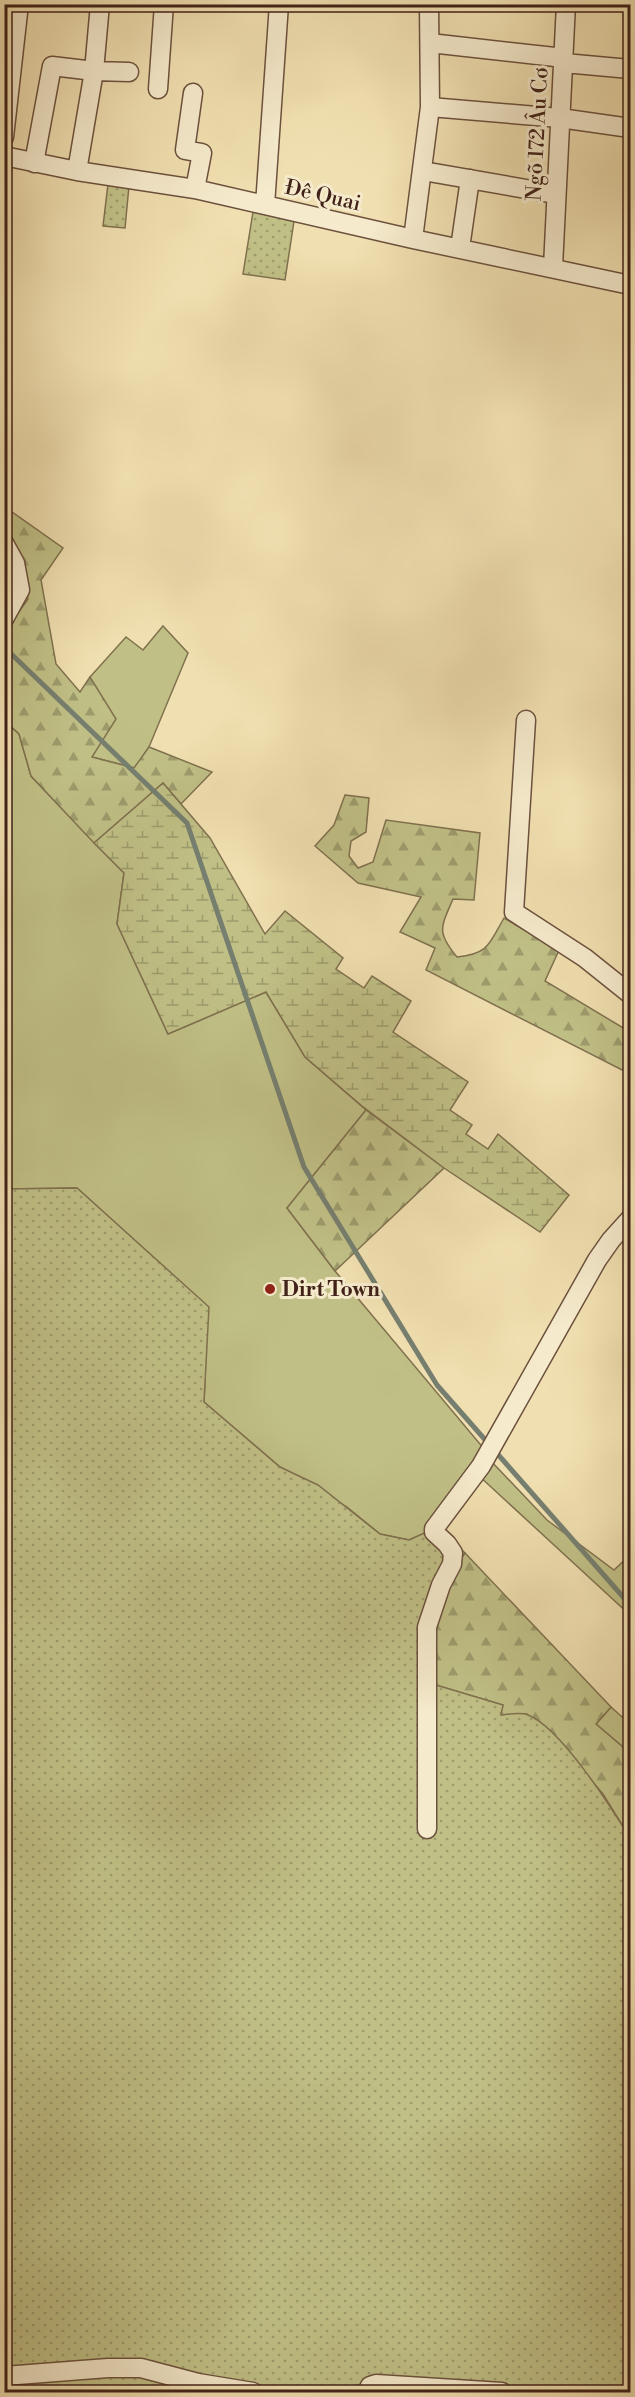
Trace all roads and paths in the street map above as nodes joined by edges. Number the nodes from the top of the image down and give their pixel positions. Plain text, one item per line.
1 (19, 4) edge
2 (100, 4) edge
3 (279, 4) edge
4 (429, 4) edge
5 (566, 4) edge
6 (160, 5) edge
7 (430, 43) junction
8 (564, 60) junction
9 (630, 69) edge
10 (94, 71) junction
11 (129, 72) dead end
12 (158, 89) dead end
13 (193, 93) dead end
14 (430, 107) junction
15 (560, 118) junction
16 (630, 128) edge
17 (4, 137) edge
18 (4, 156) edge
19 (34, 163) junction
20 (77, 171) junction
21 (423, 171) junction
22 (470, 179) junction
23 (195, 189) junction
24 (555, 194) junction
25 (265, 204) junction
26 (413, 239) junction
27 (460, 248) junction
28 (553, 267) junction
29 (630, 285) edge
30 (4, 543) edge
31 (4, 619) edge
32 (526, 720) dead end
33 (630, 994) edge
34 (630, 1219) edge
35 (427, 1829) dead end
36 (4, 2376) edge
37 (253, 2392) edge
38 (367, 2392) edge
39 (502, 2392) edge

1 - 17 street
2 - 10 street
3 - 25 street
4 - 7 street
5 - 8 street, Ngõ 172 Âu Cơ
6 - 12 street
7 - 8 street
7 - 14 street
8 - 9 street
8 - 15 street, Ngõ 172 Âu Cơ
10 - 11 street
10 - 19 street
10 - 20 street
13 - 23 street
14 - 15 street
14 - 21 street
15 - 16 street
15 - 24 street, Ngõ 172 Âu Cơ
18 - 19 street, Đê Quai
19 - 20 street, Đê Quai
20 - 23 street, Đê Quai
21 - 22 street
21 - 26 street
22 - 24 street
22 - 27 street
23 - 25 street, Đê Quai
24 - 28 street, Ngõ 172 Âu Cơ
25 - 26 street, Đê Quai
26 - 27 street, Đê Quai
27 - 28 street, Đê Quai
28 - 29 street, Đê Quai
30 - 31 street
32 - 33 street
34 - 35 street
36 - 37 street
38 - 39 street

